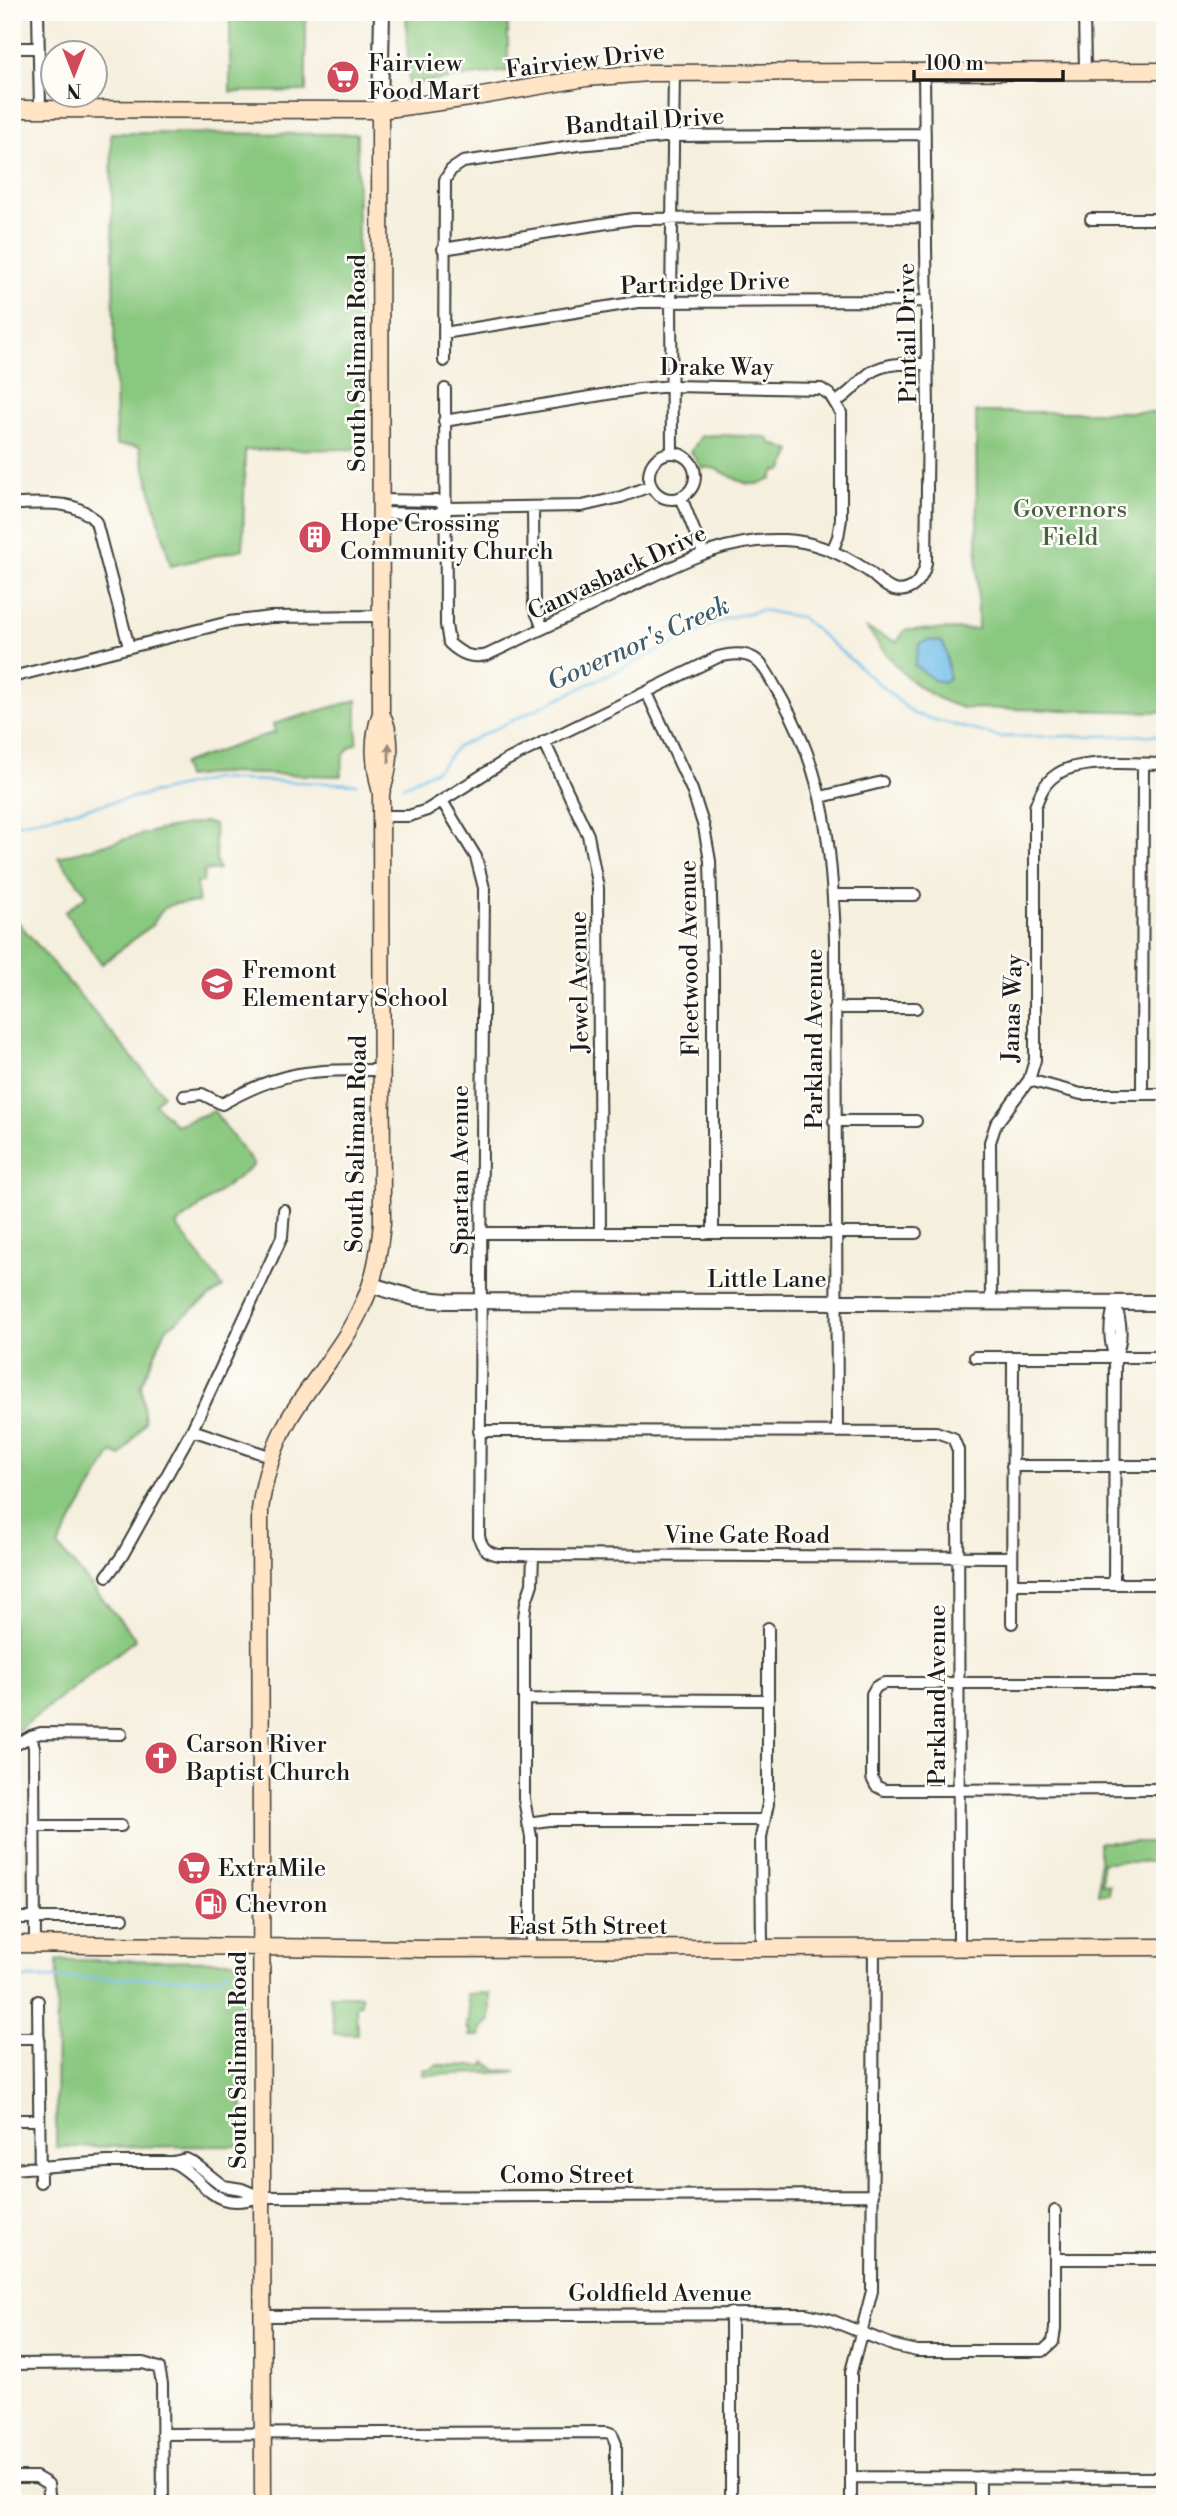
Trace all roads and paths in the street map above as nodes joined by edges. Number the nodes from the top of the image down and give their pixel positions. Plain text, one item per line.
1 (38, 12) edge
2 (383, 12) edge
3 (1084, 12) edge
4 (38, 38) edge
5 (12, 48) edge
6 (38, 48) edge
7 (1084, 71) junction
8 (1165, 71) edge
9 (674, 72) junction
10 (924, 72) junction
11 (12, 110) edge
12 (40, 110) joint
13 (380, 110) junction
14 (925, 134) junction
15 (674, 136) junction
16 (926, 217) junction
17 (672, 219) junction
18 (1091, 219) dead end
19 (1165, 219) edge
20 (443, 249) junction
21 (671, 301) junction
22 (927, 301) junction
23 (444, 333) junction
24 (444, 361) dead end
25 (928, 364) junction
26 (671, 386) junction
27 (445, 389) dead end
28 (836, 402) junction
29 (444, 421) junction
30 (672, 452) junction
31 (650, 486) junction
32 (681, 497) junction
33 (417, 500) junction
34 (12, 504) edge
35 (380, 506) junction
36 (447, 508) junction
37 (533, 508) junction
38 (417, 513) junction
39 (832, 551) junction
40 (703, 552) junction
41 (910, 588) joint
42 (380, 616) junction
43 (543, 628) junction
44 (129, 647) junction
45 (12, 677) edge
46 (647, 693) junction
47 (544, 741) junction
48 (1143, 764) junction
49 (1165, 764) edge
50 (882, 782) dead end
51 (821, 797) junction
52 (442, 801) junction
53 (381, 817) junction
54 (834, 895) junction
55 (915, 895) dead end
56 (834, 1008) junction
57 (916, 1008) dead end
58 (382, 1070) junction
59 (1029, 1080) junction
60 (1142, 1094) junction
61 (1165, 1094) edge
62 (184, 1096) dead end
63 (834, 1121) junction
64 (916, 1121) dead end
65 (284, 1210) dead end
66 (480, 1233) junction
67 (600, 1233) junction
68 (713, 1233) junction
69 (835, 1233) junction
70 (916, 1233) dead end
71 (371, 1285) junction
72 (480, 1301) junction
73 (836, 1302) junction
74 (991, 1303) junction
75 (1115, 1303) junction
76 (1165, 1303) edge
77 (975, 1357) dead end
78 (1013, 1357) junction
79 (1115, 1357) junction
80 (1165, 1357) edge
81 (192, 1430) junction
82 (479, 1431) junction
83 (836, 1432) junction
84 (272, 1457) junction
85 (1012, 1466) junction
86 (1114, 1466) junction
87 (1165, 1466) edge
88 (485, 1549) joint
89 (533, 1555) junction
90 (958, 1556) junction
91 (1012, 1556) junction
92 (107, 1576) dead end
93 (1012, 1584) junction
94 (1114, 1584) junction
95 (1165, 1584) edge
96 (1012, 1623) dead end
97 (768, 1629) dead end
98 (1165, 1683) edge
99 (958, 1684) junction
100 (524, 1699) junction
101 (768, 1700) junction
102 (121, 1734) dead end
103 (31, 1736) junction
104 (12, 1747) edge
105 (958, 1789) junction
106 (1165, 1789) edge
107 (764, 1820) junction
108 (527, 1823) junction
109 (34, 1826) junction
110 (121, 1826) dead end
111 (12, 1918) edge
112 (34, 1918) junction
113 (123, 1918) dead end
114 (12, 1944) edge
115 (35, 1944) junction
116 (260, 1946) junction
117 (1165, 1947) edge
118 (874, 1948) junction
119 (959, 1948) junction
120 (531, 1949) junction
121 (762, 1949) junction
122 (38, 2001) dead end
123 (12, 2038) edge
124 (39, 2038) junction
125 (12, 2120) edge
126 (40, 2120) junction
127 (40, 2167) junction
128 (12, 2169) edge
129 (40, 2182) dead end
130 (873, 2195) junction
131 (261, 2197) junction
132 (1055, 2211) dead end
133 (1055, 2259) junction
134 (1165, 2259) edge
135 (731, 2313) junction
136 (262, 2316) junction
137 (863, 2334) junction
138 (12, 2364) edge
139 (162, 2434) junction
140 (263, 2434) junction
141 (12, 2477) edge
142 (851, 2477) junction
143 (980, 2477) junction
144 (1165, 2478) edge
145 (50, 2504) edge
146 (163, 2504) edge
147 (263, 2504) edge
148 (616, 2504) edge
149 (731, 2504) edge
150 (851, 2504) edge
151 (980, 2504) edge

1 - 4 street
2 - 13 street, South Saliman Road
3 - 7 street
5 - 6 street
7 - 8 main road, Fairview Drive
7 - 10 main road, Fairview Drive
9 - 10 main road, Fairview Drive
9 - 13 main road, Fairview Drive
9 - 15 street
10 - 14 street, Pintail Drive
11 - 12 main road, Fairview Drive
12 - 13 main road, Fairview Drive
13 - 35 main road, South Saliman Road
14 - 15 street, Bandtail Drive
14 - 16 street, Pintail Drive
15 - 17 street
15 - 20 street, Bandtail Drive
16 - 17 street
16 - 22 street, Pintail Drive
17 - 20 street
17 - 21 street
18 - 19 street
20 - 23 street, Bandtail Drive
21 - 22 street, Partridge Drive
21 - 23 street, Partridge Drive
21 - 26 street
22 - 25 street, Pintail Drive
23 - 24 street, Bandtail Drive
25 - 28 street
25 - 41 street, Pintail Drive
26 - 28 street, Drake Way
26 - 29 street, Drake Way
26 - 30 street
27 - 29 street
28 - 39 street
29 - 36 street
30 - 31 street
30 - 32 street
31 - 32 street
31 - 37 street
32 - 40 street
33 - 35 street
33 - 36 street
33 - 38 street
34 - 44 street
35 - 38 street
35 - 42 main road, South Saliman Road
36 - 37 street
36 - 38 street
36 - 43 street, Canvasback Drive
37 - 43 street
39 - 40 street, Canvasback Drive
39 - 41 street, Canvasback Drive
40 - 43 street, Canvasback Drive
42 - 44 street
42 - 53 main road, South Saliman Road
44 - 45 street
46 - 47 street
46 - 51 street, Parkland Avenue
46 - 68 street, Fleetwood Avenue
47 - 52 street
47 - 67 street, Jewel Avenue
48 - 49 street
48 - 59 street, Janas Way
48 - 60 street
50 - 51 street
51 - 54 street, Parkland Avenue
52 - 53 street
52 - 66 street, Spartan Avenue
53 - 58 main road, South Saliman Road
54 - 55 street
54 - 56 street, Parkland Avenue
56 - 57 street
56 - 63 street, Parkland Avenue
58 - 62 street
58 - 71 main road, South Saliman Road
59 - 60 street
59 - 74 street, Janas Way
60 - 61 street
63 - 64 street
63 - 69 street, Parkland Avenue
65 - 81 street
66 - 67 street
66 - 72 street, Spartan Avenue
67 - 68 street
68 - 69 street
69 - 70 street
69 - 73 street, Parkland Avenue
71 - 72 street, Little Lane
71 - 84 main road, South Saliman Road
72 - 73 street, Little Lane
72 - 82 street, Spartan Avenue
73 - 74 street, Little Lane
73 - 83 street, Parkland Avenue
74 - 75 street, Little Lane
75 - 76 street, Little Lane
75 - 79 street
77 - 78 street
78 - 79 street
78 - 85 street
79 - 80 street
79 - 86 street
81 - 84 street
81 - 92 street
82 - 83 street
82 - 88 street, Spartan Avenue
83 - 90 street, Parkland Avenue
84 - 116 main road, South Saliman Road
85 - 86 street
85 - 91 street
86 - 87 street
86 - 94 street
88 - 89 street, Vine Gate Road
89 - 90 street, Vine Gate Road
89 - 100 street
90 - 91 street, Vine Gate Road
90 - 99 street, Parkland Avenue
91 - 93 street
93 - 94 street
93 - 96 street
94 - 95 street
97 - 101 street
98 - 99 street
99 - 105 street, Parkland Avenue
99 - 105 street
100 - 101 street
100 - 108 street
101 - 107 street
102 - 103 street
103 - 104 street
103 - 109 street
105 - 106 street
105 - 119 street, Parkland Avenue
107 - 108 street
107 - 121 street
108 - 120 street
109 - 110 street
109 - 112 street
111 - 112 street
112 - 113 street
112 - 115 street
114 - 115 main road, East 5th Street
115 - 116 main road, East 5th Street
116 - 120 main road, East 5th Street
116 - 131 main road, South Saliman Road
117 - 119 main road, East 5th Street
118 - 119 main road, East 5th Street
118 - 121 main road, East 5th Street
118 - 130 street
120 - 121 main road, East 5th Street
122 - 124 street
123 - 124 street
124 - 126 street
125 - 126 street
126 - 127 street
127 - 128 street, Como Street
127 - 129 street
127 - 131 street, Como Street
130 - 131 street, Como Street
130 - 137 street
131 - 136 main road, South Saliman Road
132 - 133 street
133 - 134 street
133 - 137 street, Goldfield Avenue
135 - 136 street, Goldfield Avenue
135 - 137 street, Goldfield Avenue
135 - 149 street
136 - 140 main road, South Saliman Road
137 - 142 street
138 - 139 street
139 - 140 street
139 - 146 street
140 - 147 main road, South Saliman Road
140 - 148 street
141 - 145 street
142 - 143 street
142 - 150 street
143 - 144 street
143 - 151 street

